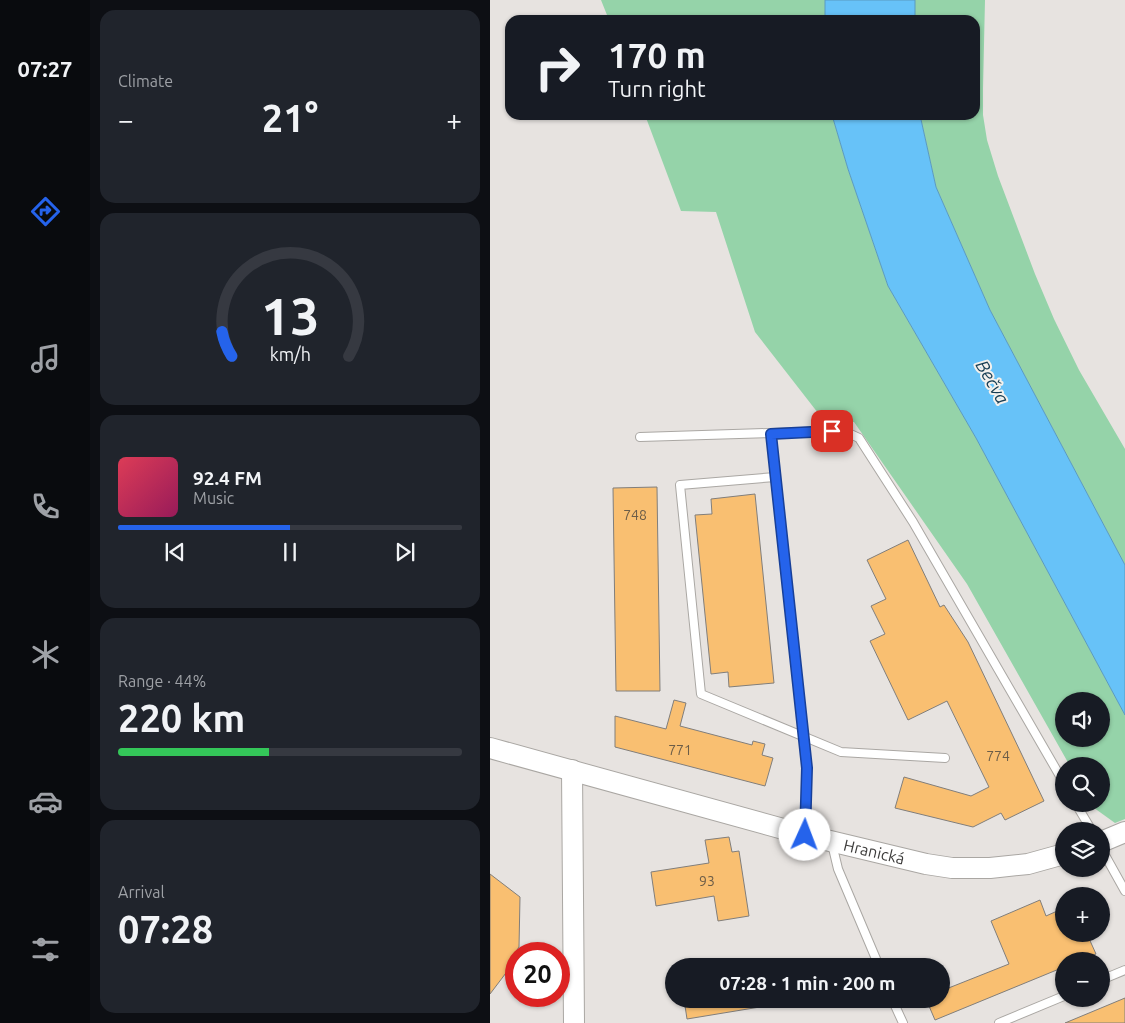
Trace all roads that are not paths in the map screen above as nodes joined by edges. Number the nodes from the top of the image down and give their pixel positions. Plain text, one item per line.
1 (771, 434) junction
2 (640, 437) dead end
3 (775, 477) junction
4 (804, 738) junction
5 (490, 748) edge
6 (945, 758) dead end
7 (1055, 767) edge
8 (572, 770) junction
9 (1125, 832) edge
10 (805, 835) junction
11 (1110, 838) edge
12 (835, 842) junction
13 (1055, 856) edge
14 (1110, 864) edge
15 (1125, 891) edge
16 (876, 958) edge
17 (1125, 970) edge
18 (1110, 976) edge
19 (1055, 1000) edge
20 (896, 1008) edge
21 (574, 1023) edge
22 (903, 1023) edge
23 (999, 1023) edge

1 - 2 lane
1 - 3 lane
1 - 7 lane
3 - 4 lane
3 - 4 lane
4 - 6 lane
4 - 10 lane
5 - 8 street, Hranická
8 - 10 street, Hranická
8 - 21 street
9 - 11 street
10 - 12 street, Hranická
12 - 13 street, Hranická
12 - 16 lane
14 - 15 lane
17 - 18 lane
19 - 23 lane
20 - 22 lane

